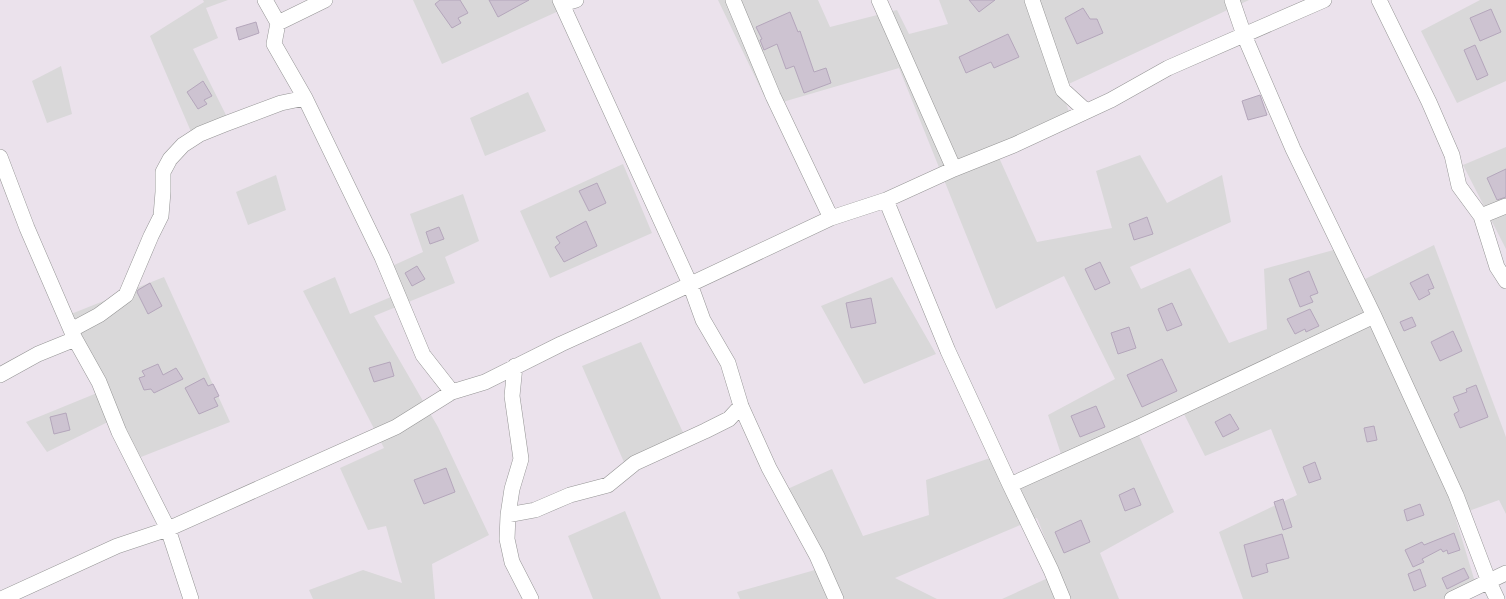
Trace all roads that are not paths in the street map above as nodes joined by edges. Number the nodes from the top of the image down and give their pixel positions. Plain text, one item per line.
1 (265, 0) edge
2 (325, 0) edge
3 (733, 0) edge
4 (879, 0) edge
5 (1032, 0) edge
6 (1232, 0) edge
7 (1324, 0) edge
8 (1379, 0) edge
9 (566, 1) edge
10 (278, 23) junction
11 (1244, 35) junction
12 (305, 98) junction
13 (1086, 111) junction
14 (0, 158) edge
15 (954, 169) junction
16 (886, 200) junction
17 (1506, 206) edge
18 (1481, 216) junction
19 (831, 218) junction
20 (1506, 281) edge
21 (690, 284) junction
22 (1374, 316) junction
23 (73, 334) junction
24 (515, 366) junction
25 (0, 375) edge
26 (452, 392) junction
27 (741, 406) junction
28 (1010, 485) junction
29 (508, 515) junction
30 (168, 529) junction
31 (1506, 573) edge
32 (1489, 582) junction
33 (1, 599) edge
34 (191, 599) edge
35 (531, 599) edge
36 (836, 599) edge
37 (1063, 599) edge
38 (1452, 599) edge
39 (1497, 599) edge

1 - 10 street
2 - 10 street
3 - 19 street
4 - 15 street
5 - 13 street
6 - 11 street
7 - 11 street
8 - 18 street
9 - 21 street
10 - 12 street
11 - 13 street
11 - 22 street
12 - 23 street
12 - 26 street
13 - 15 street
14 - 23 street
15 - 16 street
16 - 19 street
16 - 28 street
17 - 18 street
18 - 20 street
19 - 21 street
21 - 24 street
21 - 27 street
22 - 28 street
22 - 32 street
23 - 25 street
23 - 30 street
24 - 26 street
24 - 29 street
26 - 30 street
27 - 29 street
27 - 36 street
28 - 37 street
29 - 35 street
30 - 33 street
30 - 34 street
31 - 32 street
32 - 38 street
32 - 39 street

